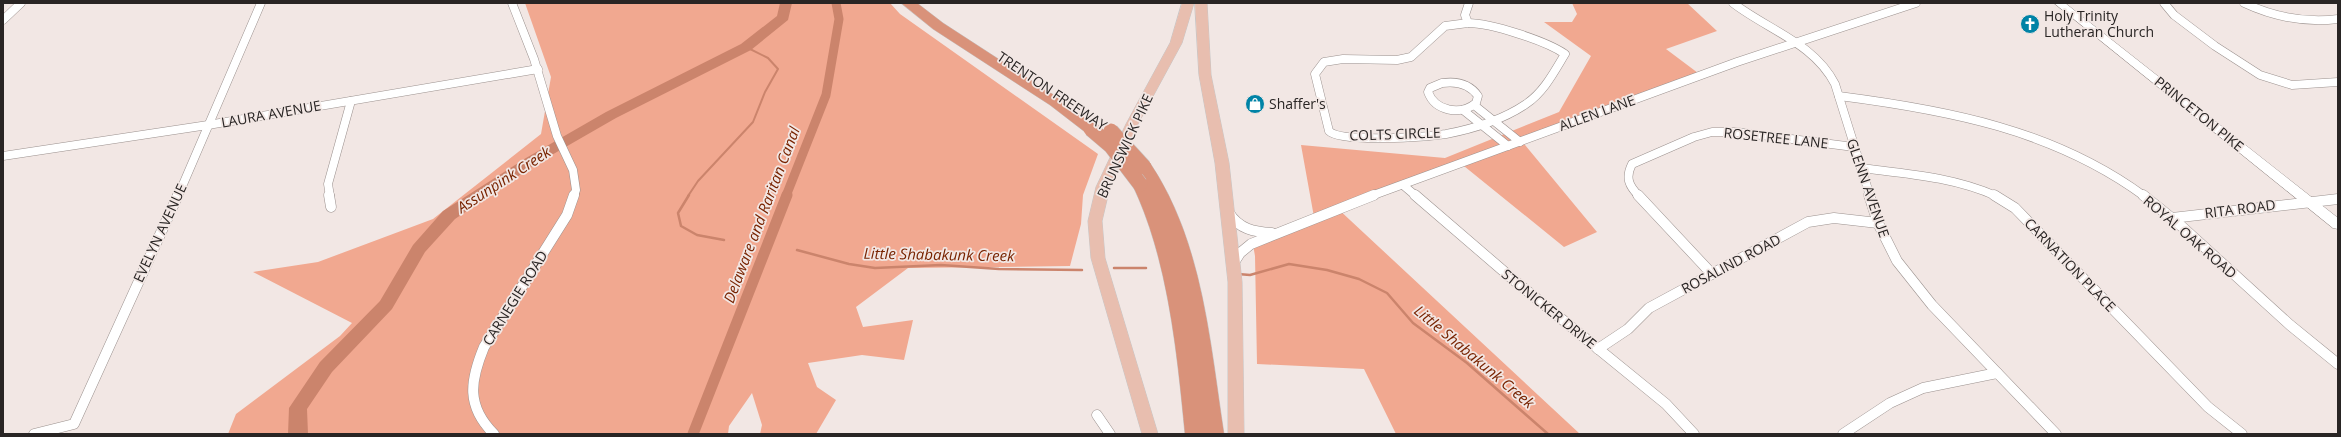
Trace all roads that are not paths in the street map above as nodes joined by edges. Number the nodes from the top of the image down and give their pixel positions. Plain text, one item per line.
1 (21, 3) edge
2 (261, 3) edge
3 (512, 3) edge
4 (908, 3) edge
5 (920, 3) edge
6 (1188, 3) edge
7 (1201, 3) edge
8 (1469, 3) edge
9 (1733, 3) edge
10 (1916, 3) edge
11 (2059, 3) edge
12 (2164, 3) edge
13 (2244, 3) edge
14 (2338, 19) edge
15 (3, 20) edge
16 (1468, 23) junction
17 (1795, 43) junction
18 (538, 69) junction
19 (2338, 82) edge
20 (2327, 83) junction
21 (2338, 90) edge
22 (1839, 96) junction
23 (351, 100) junction
24 (1474, 106) junction
25 (1463, 110) junction
26 (1491, 119) junction
27 (1093, 123) junction
28 (1479, 123) junction
29 (208, 125) junction
30 (1520, 142) junction
31 (1508, 146) junction
32 (1854, 147) junction
33 (3, 156) edge
34 (1861, 168) junction
35 (1142, 176) junction
36 (1403, 185) junction
37 (2338, 199) edge
38 (2308, 201) junction
39 (331, 207) dead end
40 (1229, 212) junction
41 (2172, 218) junction
42 (1878, 223) junction
43 (2338, 225) edge
44 (1281, 231) junction
45 (1234, 272) junction
46 (1712, 274) junction
47 (1598, 349) junction
48 (2338, 364) edge
49 (1997, 373) junction
50 (1098, 415) dead end
51 (34, 434) edge
52 (494, 434) edge
53 (1110, 434) edge
54 (1150, 434) edge
55 (1194, 434) edge
56 (1214, 434) edge
57 (1236, 434) edge
58 (1694, 434) edge
59 (1843, 434) edge
60 (2056, 434) edge
61 (2242, 434) edge

1 - 15 street
2 - 29 street, EVELYN AVENUE
3 - 18 street, CARNEGIE ROAD
4 - 27 highway, TRENTON FREEWAY
5 - 27 highway, TRENTON FREEWAY
6 - 54 main road, BRUNSWICK PIKE
7 - 40 main road
8 - 16 street
9 - 17 street, GLENN AVENUE
10 - 17 street, ALLEN LANE
11 - 38 main road, PRINCETON PIKE
12 - 20 street
13 - 14 street
16 - 26 street, COLTS CIRCLE
16 - 28 street, COLTS CIRCLE
17 - 22 street, GLENN AVENUE
17 - 30 street, ALLEN LANE
18 - 23 street, LAURA AVENUE
18 - 52 street, CARNEGIE ROAD
19 - 20 street
20 - 21 street
22 - 32 street, GLENN AVENUE
22 - 41 street, ROYAL OAK ROAD
23 - 29 street, LAURA AVENUE
23 - 39 street
24 - 25 street
24 - 25 street
24 - 26 street
25 - 28 street
26 - 28 street, COLTS CIRCLE
26 - 30 street
27 - 35 highway, TRENTON FREEWAY, bridge
28 - 31 street
29 - 33 street, LAURA AVENUE
29 - 51 street, EVELYN AVENUE
30 - 31 street, ALLEN LANE
31 - 36 street, ALLEN LANE
32 - 34 street, GLENN AVENUE
32 - 46 street, ROSETREE LANE
34 - 42 street, GLENN AVENUE
34 - 61 street, CARNATION PLACE
35 - 55 highway, TRENTON FREEWAY
35 - 56 highway, TRENTON FREEWAY
36 - 44 street, ALLEN LANE
36 - 47 street, STONICKER DRIVE
37 - 38 street, RITA ROAD
38 - 41 street, RITA ROAD
38 - 43 main road, PRINCETON PIKE
40 - 44 street, ALLEN LANE
40 - 45 main road
41 - 48 street, ROYAL OAK ROAD
42 - 46 street, ROSALIND ROAD
42 - 49 street, GLENN AVENUE
44 - 45 street, ALLEN LANE
45 - 57 main road
46 - 47 street, ROSALIND ROAD
47 - 58 street, STONICKER DRIVE
49 - 59 street
49 - 60 street, GLENN AVENUE
50 - 53 street

